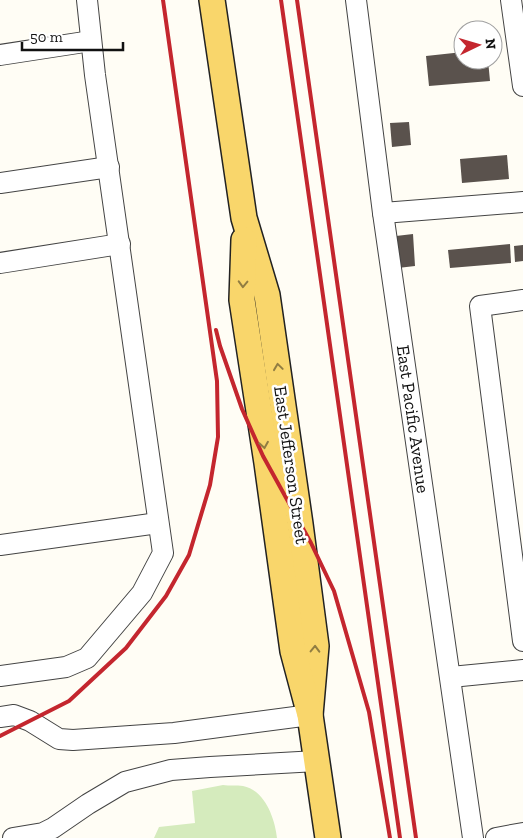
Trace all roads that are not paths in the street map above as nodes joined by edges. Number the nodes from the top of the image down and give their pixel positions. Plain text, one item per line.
1 (87, 0) edge
2 (212, 0) edge
3 (356, 0) edge
4 (511, 0) edge
5 (91, 41) junction
6 (0, 55) edge
7 (523, 86) edge
8 (109, 167) junction
9 (0, 183) edge
10 (523, 202) edge
11 (383, 213) junction
12 (120, 244) junction
13 (0, 263) edge
14 (523, 300) edge
15 (158, 523) junction
16 (0, 545) edge
17 (523, 641) edge
18 (523, 670) edge
19 (0, 676) edge
20 (451, 677) junction
21 (310, 716) junction
22 (0, 717) edge
23 (317, 761) junction
24 (523, 833) edge
25 (13, 838) edge
26 (328, 838) edge
27 (473, 838) edge
28 (496, 838) edge

1 - 5 street
2 - 21 main road, East Jefferson Street
3 - 11 street, East Pacific Avenue
4 - 7 street
5 - 6 street
5 - 8 street
8 - 9 street
8 - 12 street
10 - 11 street
11 - 20 street, East Pacific Avenue
12 - 13 street
12 - 15 street
14 - 17 street
15 - 16 street
15 - 19 street
18 - 20 street
20 - 27 street, East Pacific Avenue
21 - 22 street
21 - 23 main road, East Jefferson Street
23 - 25 street
23 - 26 main road, East Jefferson Street
24 - 28 street

